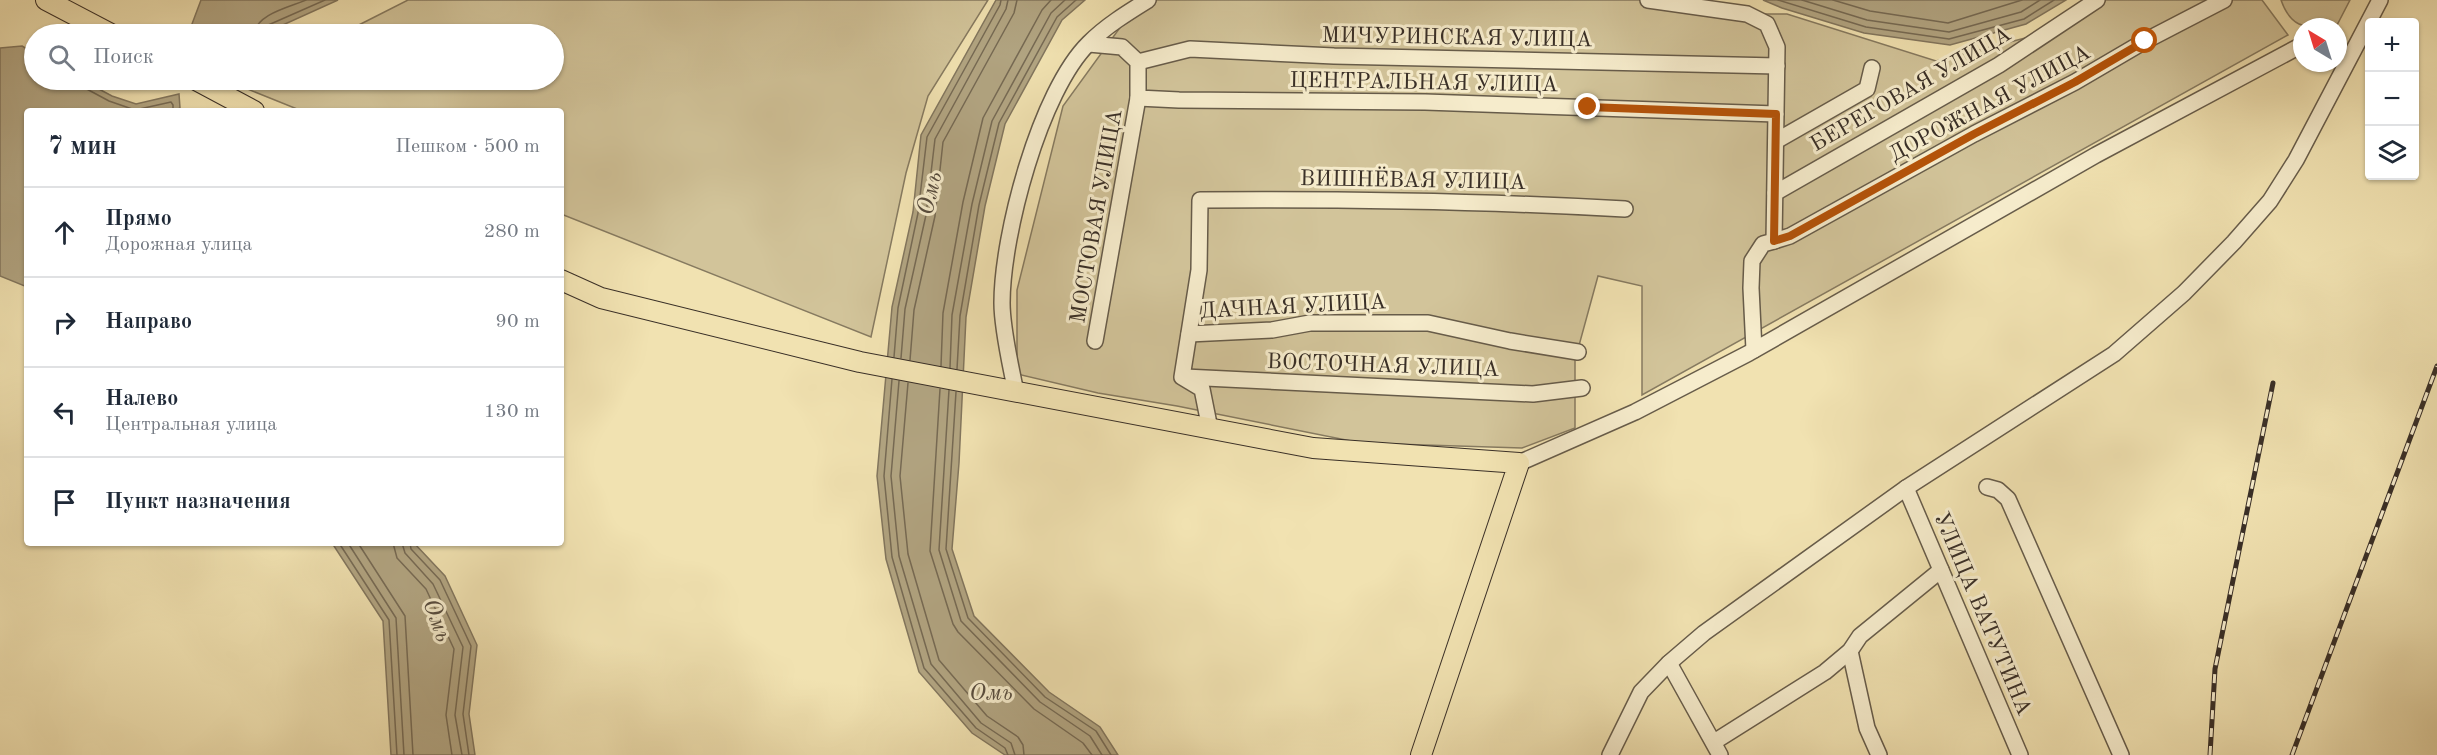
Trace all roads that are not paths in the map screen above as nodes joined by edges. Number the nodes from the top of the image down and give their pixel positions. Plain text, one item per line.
1 (46, 0) edge
2 (1148, 0) edge
3 (1648, 0) edge
4 (2097, 0) edge
5 (2224, 0) edge
6 (2380, 0) edge
7 (92, 24) edge
8 (1089, 44) junction
9 (2293, 50) edge
10 (2347, 54) edge
11 (1138, 62) junction
12 (1777, 66) junction
13 (1872, 68) dead end
14 (2337, 72) edge
15 (215, 90) edge
16 (1138, 98) junction
17 (248, 108) edge
18 (1776, 114) junction
19 (1776, 141) junction
20 (1775, 193) junction
21 (1624, 209) dead end
22 (1774, 241) junction
23 (564, 281) edge
24 (1189, 334) junction
25 (1095, 341) dead end
26 (1754, 350) junction
27 (1578, 352) dead end
28 (1182, 377) junction
29 (1582, 388) dead end
30 (1012, 393) junction
31 (1210, 429) junction
32 (1519, 463) junction
33 (1987, 487) dead end
34 (1906, 488) junction
35 (1941, 570) junction
36 (1850, 651) junction
37 (1669, 663) junction
38 (1717, 748) edge
39 (1421, 755) edge
40 (1610, 755) edge
41 (1879, 755) edge
42 (2020, 755) edge
43 (2121, 755) edge

1 - 7 main road
2 - 8 street
3 - 12 street
4 - 20 street, БЕРЕГОВАЯ УЛИЦА
5 - 22 street, ДОРОЖНАЯ УЛИЦА
6 - 10 street
8 - 11 street
8 - 30 street
9 - 26 street
11 - 12 street, МИЧУРИНСКАЯ УЛИЦА
11 - 16 street, МОСТОВАЯ УЛИЦА
12 - 18 street
13 - 19 street
14 - 34 street
15 - 17 main road
16 - 18 street, ЦЕНТРАЛЬНАЯ УЛИЦА
16 - 25 street, МОСТОВАЯ УЛИЦА
18 - 19 street
19 - 20 street
20 - 22 street
21 - 24 street, ВИШНЁВАЯ УЛИЦА
22 - 26 street, ДОРОЖНАЯ УЛИЦА
23 - 30 main road
24 - 27 street, ДАЧНАЯ УЛИЦА
24 - 28 street
26 - 32 street
28 - 29 street, ВОСТОЧНАЯ УЛИЦА
28 - 31 street
30 - 31 main road
31 - 32 main road
32 - 39 main road
33 - 43 street
34 - 35 street, УЛИЦА ВАТУТИНА
34 - 37 street
35 - 36 street
35 - 42 street, УЛИЦА ВАТУТИНА
36 - 38 street
36 - 41 street
37 - 38 street
37 - 40 street

